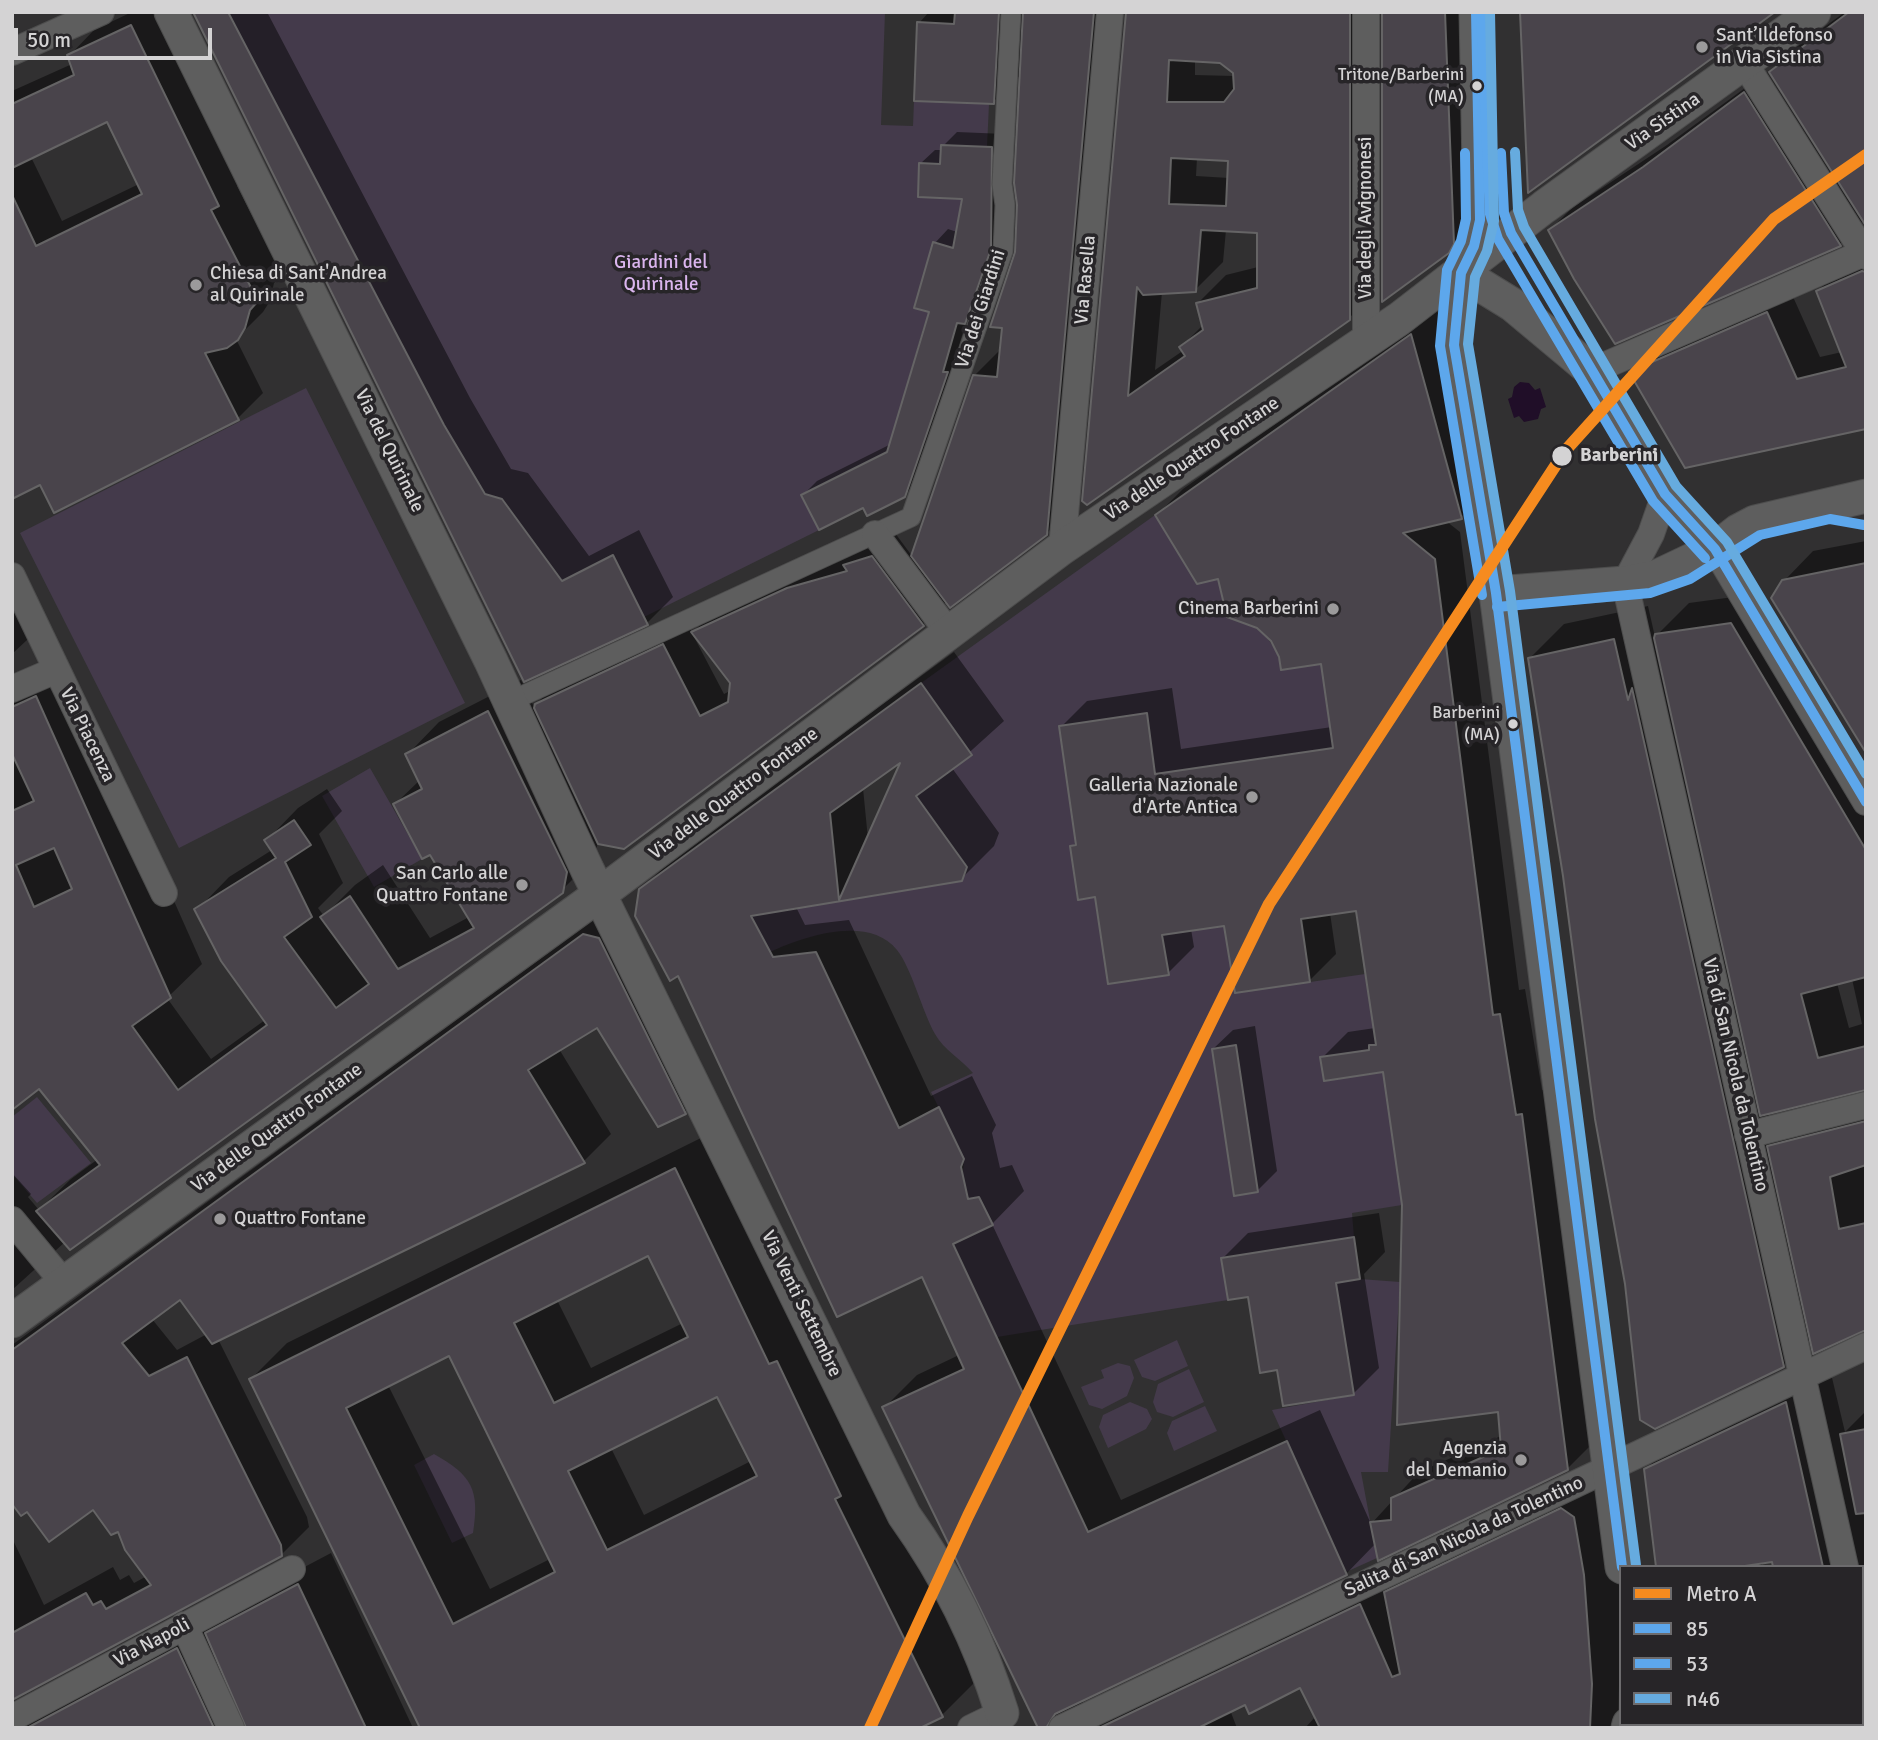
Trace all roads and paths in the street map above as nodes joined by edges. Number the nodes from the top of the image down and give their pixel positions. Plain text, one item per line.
1 (101, 12) edge
2 (171, 12) edge
3 (1011, 12) edge
4 (1110, 12) edge
5 (1366, 12) edge
6 (1476, 12) edge
7 (1814, 12) edge
8 (12, 52) edge
9 (1745, 64) junction
10 (1865, 254) edge
11 (1461, 273) junction
12 (1366, 340) junction
13 (1592, 370) junction
14 (1665, 495) junction
15 (1866, 496) edge
16 (875, 534) junction
17 (1062, 548) junction
18 (1715, 549) junction
19 (12, 576) edge
20 (1625, 583) junction
21 (1496, 593) junction
22 (949, 633) junction
23 (56, 670) junction
24 (12, 689) edge
25 (511, 701) junction
26 (1866, 802) edge
27 (164, 893) dead end
28 (600, 894) junction
29 (1866, 1105) edge
30 (1748, 1135) junction
31 (12, 1220) edge
32 (64, 1283) junction
33 (12, 1321) edge
34 (1866, 1346) edge
35 (1802, 1377) junction
36 (1608, 1469) junction
37 (1622, 1565) edge
38 (1845, 1565) edge
39 (292, 1569) dead end
40 (184, 1625) junction
41 (12, 1718) edge
42 (1005, 1720) edge
43 (231, 1728) edge
44 (971, 1728) edge
45 (1062, 1728) edge

1 - 8 street
2 - 25 street, Via del Quirinale
3 - 16 street, Via dei Giardini
4 - 17 street, Via Rasella
5 - 12 street, Via degli Avignonesi
6 - 11 street
7 - 9 street, Via Sistina
9 - 10 street
9 - 11 street, Via Sistina
10 - 13 street
11 - 12 street, Via delle Quattro Fontane
11 - 13 street
11 - 21 street
12 - 17 street, Via delle Quattro Fontane
13 - 14 street
14 - 18 street
14 - 20 street
15 - 18 street
16 - 22 street
16 - 25 street, Via dei Giardini
17 - 22 street, Via delle Quattro Fontane
18 - 20 street
18 - 26 street
19 - 23 street, Via Piacenza
20 - 21 street
20 - 30 street, Via di San Nicola da Tolentino
21 - 36 street
22 - 28 street, Via delle Quattro Fontane
23 - 24 street
23 - 27 street, Via Piacenza
25 - 28 street, Via del Quirinale
28 - 32 street, Via delle Quattro Fontane
28 - 42 street, Via Venti Settembre
29 - 30 street
30 - 35 street, Via di San Nicola da Tolentino
31 - 32 street
32 - 33 street, Via delle Quattro Fontane
34 - 35 street, Salita di San Nicola da Tolentino
35 - 36 street, Salita di San Nicola da Tolentino
35 - 38 street, Via di San Nicola da Tolentino
36 - 37 street
36 - 45 street, Salita di San Nicola da Tolentino
39 - 40 street, Via Napoli
40 - 41 street, Via Napoli
40 - 43 street
42 - 44 street

